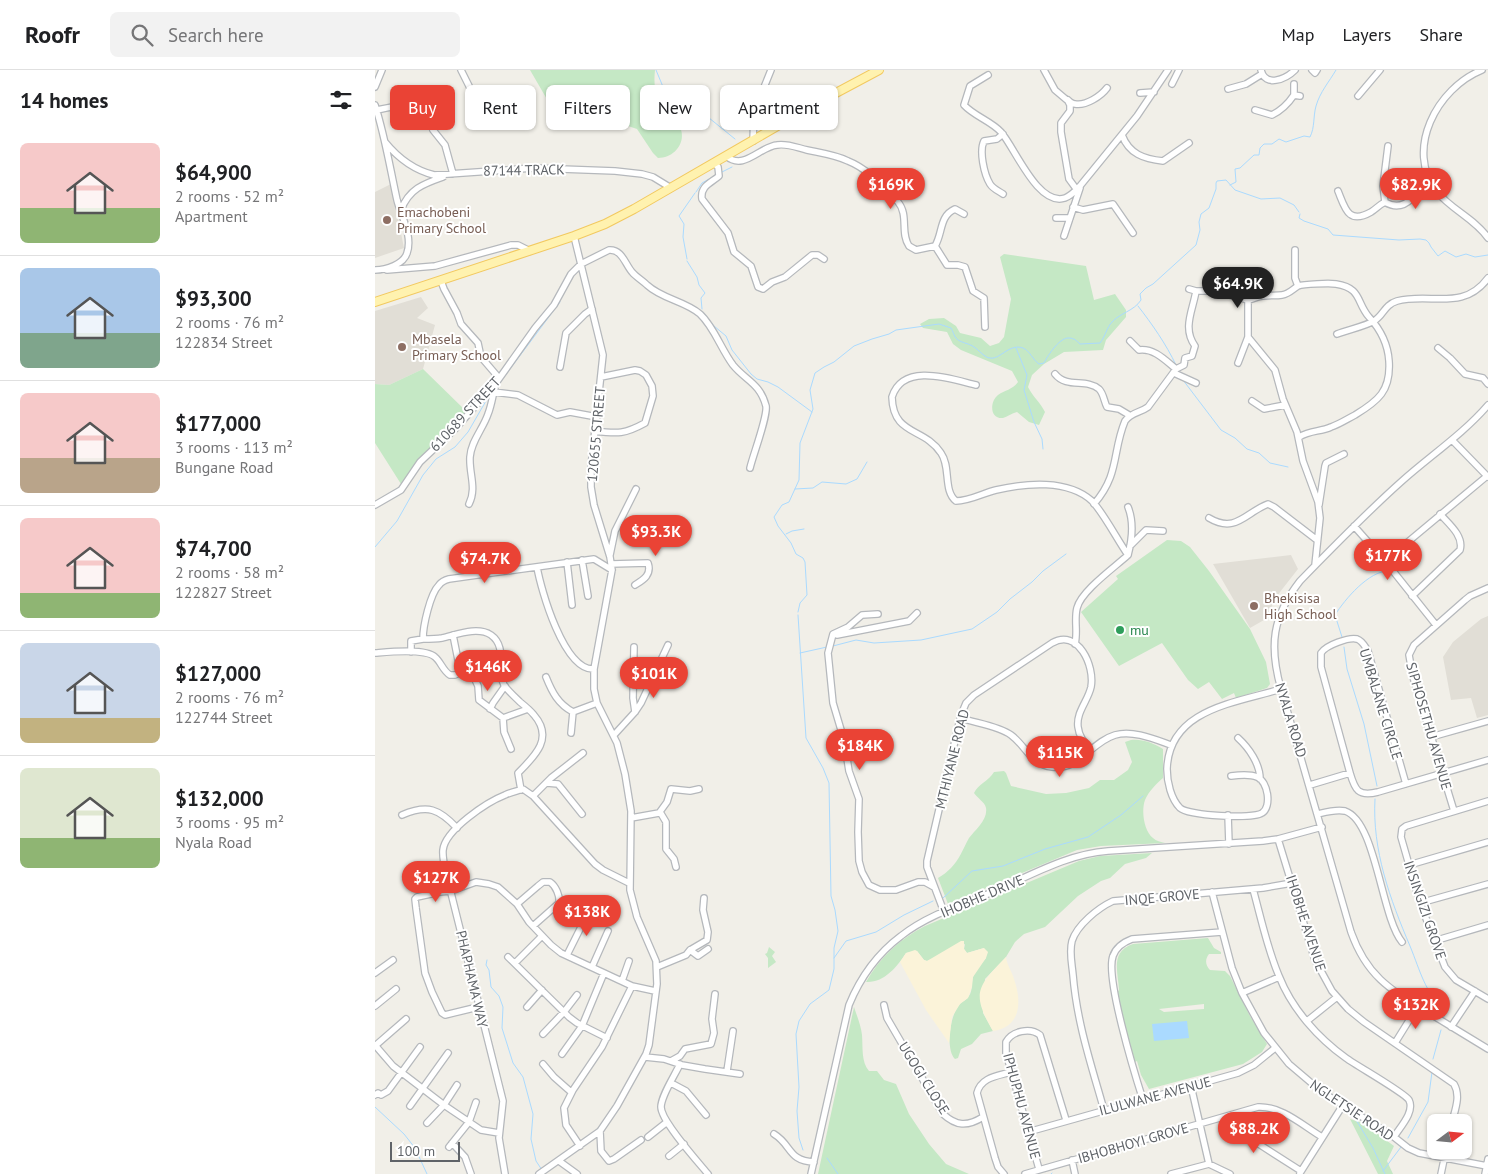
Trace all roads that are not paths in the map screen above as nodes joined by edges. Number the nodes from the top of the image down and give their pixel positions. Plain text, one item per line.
1 (382, 70) edge
2 (461, 70) edge
3 (771, 70) edge
4 (879, 70) edge
5 (1044, 70) edge
6 (1169, 70) edge
7 (1179, 70) edge
8 (1295, 70) edge
9 (1312, 70) edge
10 (1317, 70) edge
11 (1379, 70) edge
12 (1482, 70) edge
13 (1261, 72) edge
14 (988, 75) dead end
15 (1172, 84) dead end
16 (1294, 84) dead end
17 (468, 85) edge
18 (375, 87) edge
19 (1107, 88) dead end
20 (1228, 89) dead end
21 (1155, 92) junction
22 (1140, 93) dead end
23 (1358, 96) dead end
24 (1066, 99) junction
25 (390, 105) edge
26 (376, 107) edge
27 (1255, 110) dead end
28 (433, 130) dead end
29 (1003, 134) junction
30 (1122, 135) junction
31 (753, 141) junction
32 (385, 142) junction
33 (1189, 142) dead end
34 (1389, 146) dead end
35 (728, 158) junction
36 (716, 165) junction
37 (1427, 173) junction
38 (450, 175) junction
39 (671, 188) junction
40 (1078, 188) junction
41 (1338, 191) dead end
42 (1003, 194) dead end
43 (1385, 202) junction
44 (1073, 207) junction
45 (400, 210) junction
46 (965, 214) dead end
47 (1056, 218) dead end
48 (1070, 218) junction
49 (1133, 233) dead end
50 (574, 236) junction
51 (1064, 236) dead end
52 (1488, 238) edge
53 (935, 246) junction
54 (1295, 250) dead end
55 (530, 251) junction
56 (824, 259) dead end
57 (581, 264) junction
58 (375, 270) edge
59 (382, 270) junction
60 (1488, 278) edge
61 (441, 281) junction
62 (1298, 286) junction
63 (1189, 289) dead end
64 (1197, 291) junction
65 (1249, 300) junction
66 (375, 302) edge
67 (592, 310) junction
68 (1374, 321) junction
69 (985, 326) dead end
70 (1337, 334) dead end
71 (1248, 337) junction
72 (1130, 341) dead end
73 (1437, 348) dead end
74 (1238, 363) dead end
75 (560, 367) dead end
76 (1177, 371) junction
77 (1055, 374) dead end
78 (601, 377) junction
79 (497, 380) junction
80 (1196, 383) dead end
81 (1488, 384) edge
82 (976, 385) dead end
83 (494, 392) junction
84 (1252, 401) dead end
85 (1285, 405) junction
86 (1488, 405) edge
87 (1129, 415) junction
88 (597, 417) junction
89 (595, 431) junction
90 (1299, 437) junction
91 (1452, 440) junction
92 (1344, 454) dead end
93 (750, 468) dead end
94 (1488, 476) edge
95 (636, 489) dead end
96 (469, 504) dead end
97 (1094, 504) junction
98 (1319, 505) junction
99 (375, 506) edge
100 (1128, 507) dead end
101 (1440, 514) junction
102 (1209, 518) dead end
103 (1354, 526) junction
104 (1163, 531) dead end
105 (1317, 540) junction
106 (1131, 546) junction
107 (1128, 555) junction
108 (610, 557) junction
109 (582, 560) junction
110 (1385, 561) junction
111 (567, 562) junction
112 (1315, 565) junction
113 (537, 566) junction
114 (612, 567) junction
115 (635, 585) dead end
116 (1488, 588) edge
117 (588, 596) dead end
118 (1412, 596) junction
119 (572, 605) dead end
120 (917, 613) dead end
121 (878, 614) dead end
122 (1436, 625) junction
123 (453, 635) junction
124 (832, 636) junction
125 (423, 639) junction
126 (1075, 644) junction
127 (668, 646) dead end
128 (634, 647) dead end
129 (411, 652) junction
130 (375, 653) edge
131 (463, 670) junction
132 (593, 670) junction
133 (546, 677) dead end
134 (505, 686) junction
135 (1281, 689) junction
136 (597, 703) junction
137 (490, 709) junction
138 (528, 709) junction
139 (573, 712) junction
140 (635, 712) junction
141 (503, 718) junction
142 (961, 718) junction
143 (1488, 722) edge
144 (571, 733) dead end
145 (614, 735) junction
146 (1431, 737) junction
147 (1238, 738) dead end
148 (1171, 745) junction
149 (511, 749) dead end
150 (1091, 749) junction
151 (583, 753) dead end
152 (1488, 760) edge
153 (1350, 772) junction
154 (1443, 773) junction
155 (1231, 776) dead end
156 (1261, 779) junction
157 (547, 783) junction
158 (1406, 784) junction
159 (1310, 785) junction
160 (699, 789) dead end
161 (521, 790) junction
162 (533, 796) junction
163 (1488, 801) edge
164 (1454, 811) junction
165 (660, 812) junction
166 (582, 814) dead end
167 (1318, 814) junction
168 (402, 815) dead end
169 (1228, 816) junction
170 (631, 818) junction
171 (1322, 827) junction
172 (457, 828) junction
173 (1278, 839) junction
174 (1488, 842) edge
175 (1229, 844) junction
176 (1409, 865) junction
177 (676, 867) dead end
178 (629, 883) junction
179 (1292, 883) junction
180 (1488, 884) edge
181 (934, 887) junction
182 (1253, 889) junction
183 (451, 891) junction
184 (1213, 892) junction
185 (704, 898) dead end
186 (1419, 903) junction
187 (517, 904) junction
188 (590, 909) dead end
189 (944, 912) junction
190 (1488, 925) edge
191 (533, 926) junction
192 (608, 931) dead end
193 (1222, 932) junction
194 (542, 936) junction
195 (1434, 941) junction
196 (1402, 942) dead end
197 (708, 949) dead end
198 (690, 950) junction
199 (567, 955) junction
200 (508, 957) dead end
201 (393, 960) dead end
202 (629, 961) dead end
203 (515, 964) junction
204 (592, 967) junction
205 (657, 967) junction
206 (604, 973) junction
207 (375, 974) edge
208 (1279, 977) junction
209 (622, 981) junction
210 (632, 986) junction
211 (396, 989) dead end
212 (542, 990) junction
213 (655, 991) junction
214 (1475, 991) junction
215 (1242, 992) junction
216 (715, 994) dead end
217 (577, 995) dead end
218 (1337, 997) junction
219 (1488, 999) edge
220 (884, 1005) dead end
221 (375, 1006) edge
222 (1418, 1006) junction
223 (479, 1007) junction
224 (527, 1008) dead end
225 (564, 1012) junction
226 (406, 1019) dead end
227 (1307, 1021) junction
228 (582, 1026) junction
229 (1451, 1027) junction
230 (733, 1031) dead end
231 (543, 1034) dead end
232 (607, 1038) junction
233 (1395, 1043) junction
234 (375, 1045) edge
235 (420, 1047) dead end
236 (1275, 1048) junction
237 (1488, 1050) edge
238 (448, 1053) dead end
239 (562, 1054) dead end
240 (645, 1057) junction
241 (671, 1061) junction
242 (543, 1064) dead end
243 (680, 1064) junction
244 (727, 1071) junction
245 (401, 1072) junction
246 (1011, 1072) junction
247 (740, 1074) dead end
248 (671, 1083) junction
249 (457, 1085) dead end
250 (1191, 1086) junction
251 (423, 1089) junction
252 (571, 1092) junction
253 (375, 1095) edge
254 (1143, 1100) junction
255 (476, 1102) dead end
256 (444, 1105) junction
257 (1343, 1105) junction
258 (410, 1106) dead end
259 (1104, 1110) junction
260 (1238, 1113) junction
261 (1454, 1114) edge
262 (706, 1115) dead end
263 (983, 1117) junction
264 (1067, 1120) junction
265 (469, 1122) junction
266 (667, 1122) junction
267 (427, 1123) dead end
268 (1200, 1124) junction
269 (600, 1131) junction
270 (1029, 1132) junction
271 (499, 1133) junction
272 (774, 1134) dead end
273 (648, 1137) dead end
274 (1322, 1137) junction
275 (1394, 1138) junction
276 (641, 1140) dead end
277 (684, 1144) junction
278 (580, 1146) junction
279 (669, 1156) dead end
280 (1427, 1156) edge
281 (1444, 1159) joint
282 (1488, 1159) edge
283 (1072, 1160) junction
284 (559, 1161) junction
285 (814, 1162) junction
286 (1209, 1164) junction
287 (1487, 1166) junction
288 (1039, 1169) junction
289 (542, 1172) edge
290 (1300, 1173) edge
291 (471, 1174) edge
292 (505, 1174) edge
293 (577, 1174) edge
294 (708, 1174) edge
295 (811, 1174) edge
296 (1004, 1174) edge
297 (1025, 1174) edge
298 (1075, 1174) edge
299 (1171, 1174) edge
300 (1230, 1174) edge
301 (1441, 1174) edge
302 (1485, 1174) edge

1 - 18 street
2 - 17 street
3 - 31 street
4 - 31 main road
5 - 24 street
6 - 21 street
7 - 15 street
8 - 13 street
9 - 10 street
11 - 23 street
12 - 37 street
13 - 20 street
14 - 29 street
16 - 27 street
19 - 24 street
21 - 22 street
21 - 30 street
24 - 40 street
25 - 26 street
26 - 32 street
28 - 38 street
29 - 40 street
29 - 42 street
30 - 33 street
30 - 40 street
31 - 35 main road
32 - 38 street, 87144 TRACK
32 - 45 street
34 - 43 street
35 - 36 main road
35 - 53 street
36 - 39 main road
36 - 56 street
37 - 43 street
37 - 52 street
38 - 39 street, 87144 TRACK
38 - 45 street
39 - 50 main road
40 - 44 street
41 - 43 street
44 - 48 street
44 - 49 street
45 - 59 street
46 - 53 street
47 - 48 street
48 - 51 street
50 - 55 main road
50 - 57 street, 120655 STREET
53 - 69 street
54 - 62 street
55 - 59 street
55 - 61 main road
57 - 67 street, 120655 STREET
57 - 79 street, 610689 STREET
57 - 93 street
58 - 59 street
60 - 68 street
61 - 66 main road
61 - 79 street
62 - 65 street
62 - 68 street
63 - 64 street
64 - 65 street
64 - 76 street
65 - 71 street
67 - 75 street
67 - 78 street, 120655 STREET
68 - 70 street
68 - 90 street
71 - 74 street
71 - 85 street
72 - 76 street
73 - 81 street
76 - 80 street
76 - 87 street
77 - 87 street
78 - 88 street, 120655 STREET
78 - 89 street
79 - 83 street
79 - 99 street, 610689 STREET
82 - 97 street
83 - 88 street
83 - 96 street
84 - 85 street
85 - 90 street
86 - 91 street, NYALA ROAD
87 - 97 street
88 - 89 street, 120655 STREET
89 - 108 street, 120655 STREET
90 - 98 street
91 - 94 street
91 - 103 street, NYALA ROAD
92 - 98 street
94 - 101 street
95 - 108 street
97 - 107 street
98 - 105 street
100 - 106 street
101 - 110 street
101 - 118 street
102 - 105 street
103 - 110 street
103 - 112 street, NYALA ROAD
104 - 106 street
105 - 112 street
106 - 107 street
107 - 126 street
108 - 114 street, 120655 STREET
109 - 111 street
109 - 114 street
109 - 117 street
110 - 118 street
111 - 113 street
111 - 119 street
112 - 135 street, NYALA ROAD
113 - 125 street
113 - 132 street
114 - 115 street
114 - 132 street, 120655 STREET
116 - 122 street, SIPHOSETHU AVENUE
118 - 122 street
120 - 124 street
121 - 124 street
122 - 146 street, SIPHOSETHU AVENUE
123 - 125 street
123 - 131 street
123 - 134 street
124 - 181 street
125 - 129 street
126 - 142 street, MTHIYANE ROAD
126 - 150 street
127 - 140 street
128 - 140 street
129 - 130 street
129 - 131 street
131 - 137 street
132 - 136 street, 120655 STREET
133 - 139 street
134 - 137 street
134 - 138 street
135 - 148 street
135 - 159 street, NYALA ROAD
136 - 139 street
136 - 145 street, 120655 STREET
137 - 141 street
138 - 141 street
138 - 161 street
139 - 144 street
140 - 145 street
141 - 149 street
142 - 150 street
142 - 181 street, MTHIYANE ROAD
143 - 146 street
145 - 170 street, 120655 STREET
146 - 154 street, SIPHOSETHU AVENUE
147 - 156 street
148 - 150 street
148 - 169 street
151 - 157 street
152 - 154 street
153 - 158 street
153 - 158 street, UMBALANE CIRCLE
153 - 159 street
154 - 158 street
154 - 164 street, SIPHOSETHU AVENUE
155 - 156 street
156 - 169 street
157 - 162 street
157 - 166 street
159 - 167 street, NYALA ROAD
160 - 165 street
161 - 162 street
161 - 172 street, PHAPHAMA WAY
162 - 178 street
163 - 164 street
164 - 176 street, INSINGIZI GROVE
165 - 170 street
165 - 177 street
167 - 171 street, NYALA ROAD
167 - 196 street
168 - 172 street
169 - 175 street
170 - 178 street, 120655 STREET
171 - 173 street, IHOBHE DRIVE
171 - 222 street, NYALA ROAD
172 - 183 street, PHAPHAMA WAY
173 - 175 street, IHOBHE DRIVE
173 - 179 street, IHOBHE AVENUE
174 - 176 street
175 - 189 street, IHOBHE DRIVE
176 - 186 street, INSINGIZI GROVE
178 - 205 street, 120655 STREET
179 - 182 street, INQE GROVE
179 - 218 street, IHOBHE AVENUE
180 - 186 street
181 - 189 street, MTHIYANE ROAD
182 - 184 street, INQE GROVE
182 - 208 street
183 - 187 street
183 - 223 street, PHAPHAMA WAY
183 - 223 street
184 - 193 street, NGLETSIE ROAD
184 - 259 street, INQE GROVE
185 - 198 street
186 - 195 street, INSINGIZI GROVE
187 - 191 street
187 - 191 street
188 - 199 street
189 - 285 street, IHOBHE DRIVE
190 - 195 street
191 - 194 street
192 - 204 street
193 - 215 street, NGLETSIE ROAD
193 - 254 street
194 - 199 street
194 - 203 street
195 - 214 street, INSINGIZI GROVE
197 - 198 street
198 - 205 street
199 - 204 street
200 - 203 street
201 - 207 street
202 - 209 street
203 - 212 street
204 - 206 street
205 - 213 street, 120655 STREET
206 - 209 street
206 - 228 street
208 - 215 street
208 - 227 street
209 - 210 street
210 - 213 street
210 - 232 street
211 - 221 street
212 - 224 street
212 - 225 street
213 - 240 street, 120655 STREET
214 - 219 street, INSINGIZI GROVE
214 - 229 street
215 - 236 street, NGLETSIE ROAD
216 - 241 street
217 - 225 street
218 - 227 street
218 - 233 street, IHOBHE AVENUE
220 - 263 street, UGOGI CLOSE
222 - 229 street, NYALA ROAD
222 - 233 street
223 - 271 street, PHAPHAMA WAY
225 - 228 street
225 - 231 street
226 - 234 street
227 - 275 street
228 - 232 street
228 - 239 street
229 - 237 street, NYALA ROAD
230 - 244 street
232 - 252 street
233 - 261 street, IHOBHE AVENUE
234 - 245 street
235 - 245 street
236 - 250 street, ILULWANE AVENUE
236 - 257 street, NGLETSIE ROAD
238 - 251 street
240 - 241 street
240 - 269 street, 120655 STREET
241 - 243 street
242 - 252 street
243 - 244 street
243 - 248 street
244 - 247 street
245 - 251 street
245 - 253 street
246 - 263 street
246 - 264 street, IPHUPHU AVENUE
246 - 270 street, IPHUPHU AVENUE
248 - 262 street
248 - 266 street
249 - 256 street
250 - 254 street, ILULWANE AVENUE
250 - 268 street
251 - 256 street
251 - 258 street
252 - 278 street
254 - 259 street, ILULWANE AVENUE
255 - 265 street
256 - 265 street
256 - 267 street
257 - 274 street
257 - 275 street, NGLETSIE ROAD
259 - 264 street, ILULWANE AVENUE
260 - 268 street, IBHOBHOYI GROVE
260 - 274 street, IBHOBHOYI GROVE
260 - 290 street
263 - 296 street
264 - 270 street, ILULWANE AVENUE
265 - 271 street
265 - 291 street
266 - 273 street
266 - 277 street
268 - 283 street, IBHOBHOYI GROVE
268 - 286 street
269 - 276 street
269 - 278 street, 120655 STREET
270 - 288 street, IPHUPHU AVENUE
271 - 292 street, PHAPHAMA WAY
272 - 285 street
274 - 290 street
275 - 280 street, NGLETSIE ROAD
277 - 279 street
277 - 294 street
278 - 284 street, 120655 STREET
281 - 287 street, NGLETSIE ROAD
281 - 301 street
282 - 287 street
283 - 288 street, IBHOBHOYI GROVE
283 - 298 street
284 - 289 street, 120655 STREET
284 - 293 street
285 - 295 street, IHOBHE DRIVE
286 - 299 street
286 - 300 street
287 - 302 street
288 - 297 street, IBHOBHOYI GROVE

